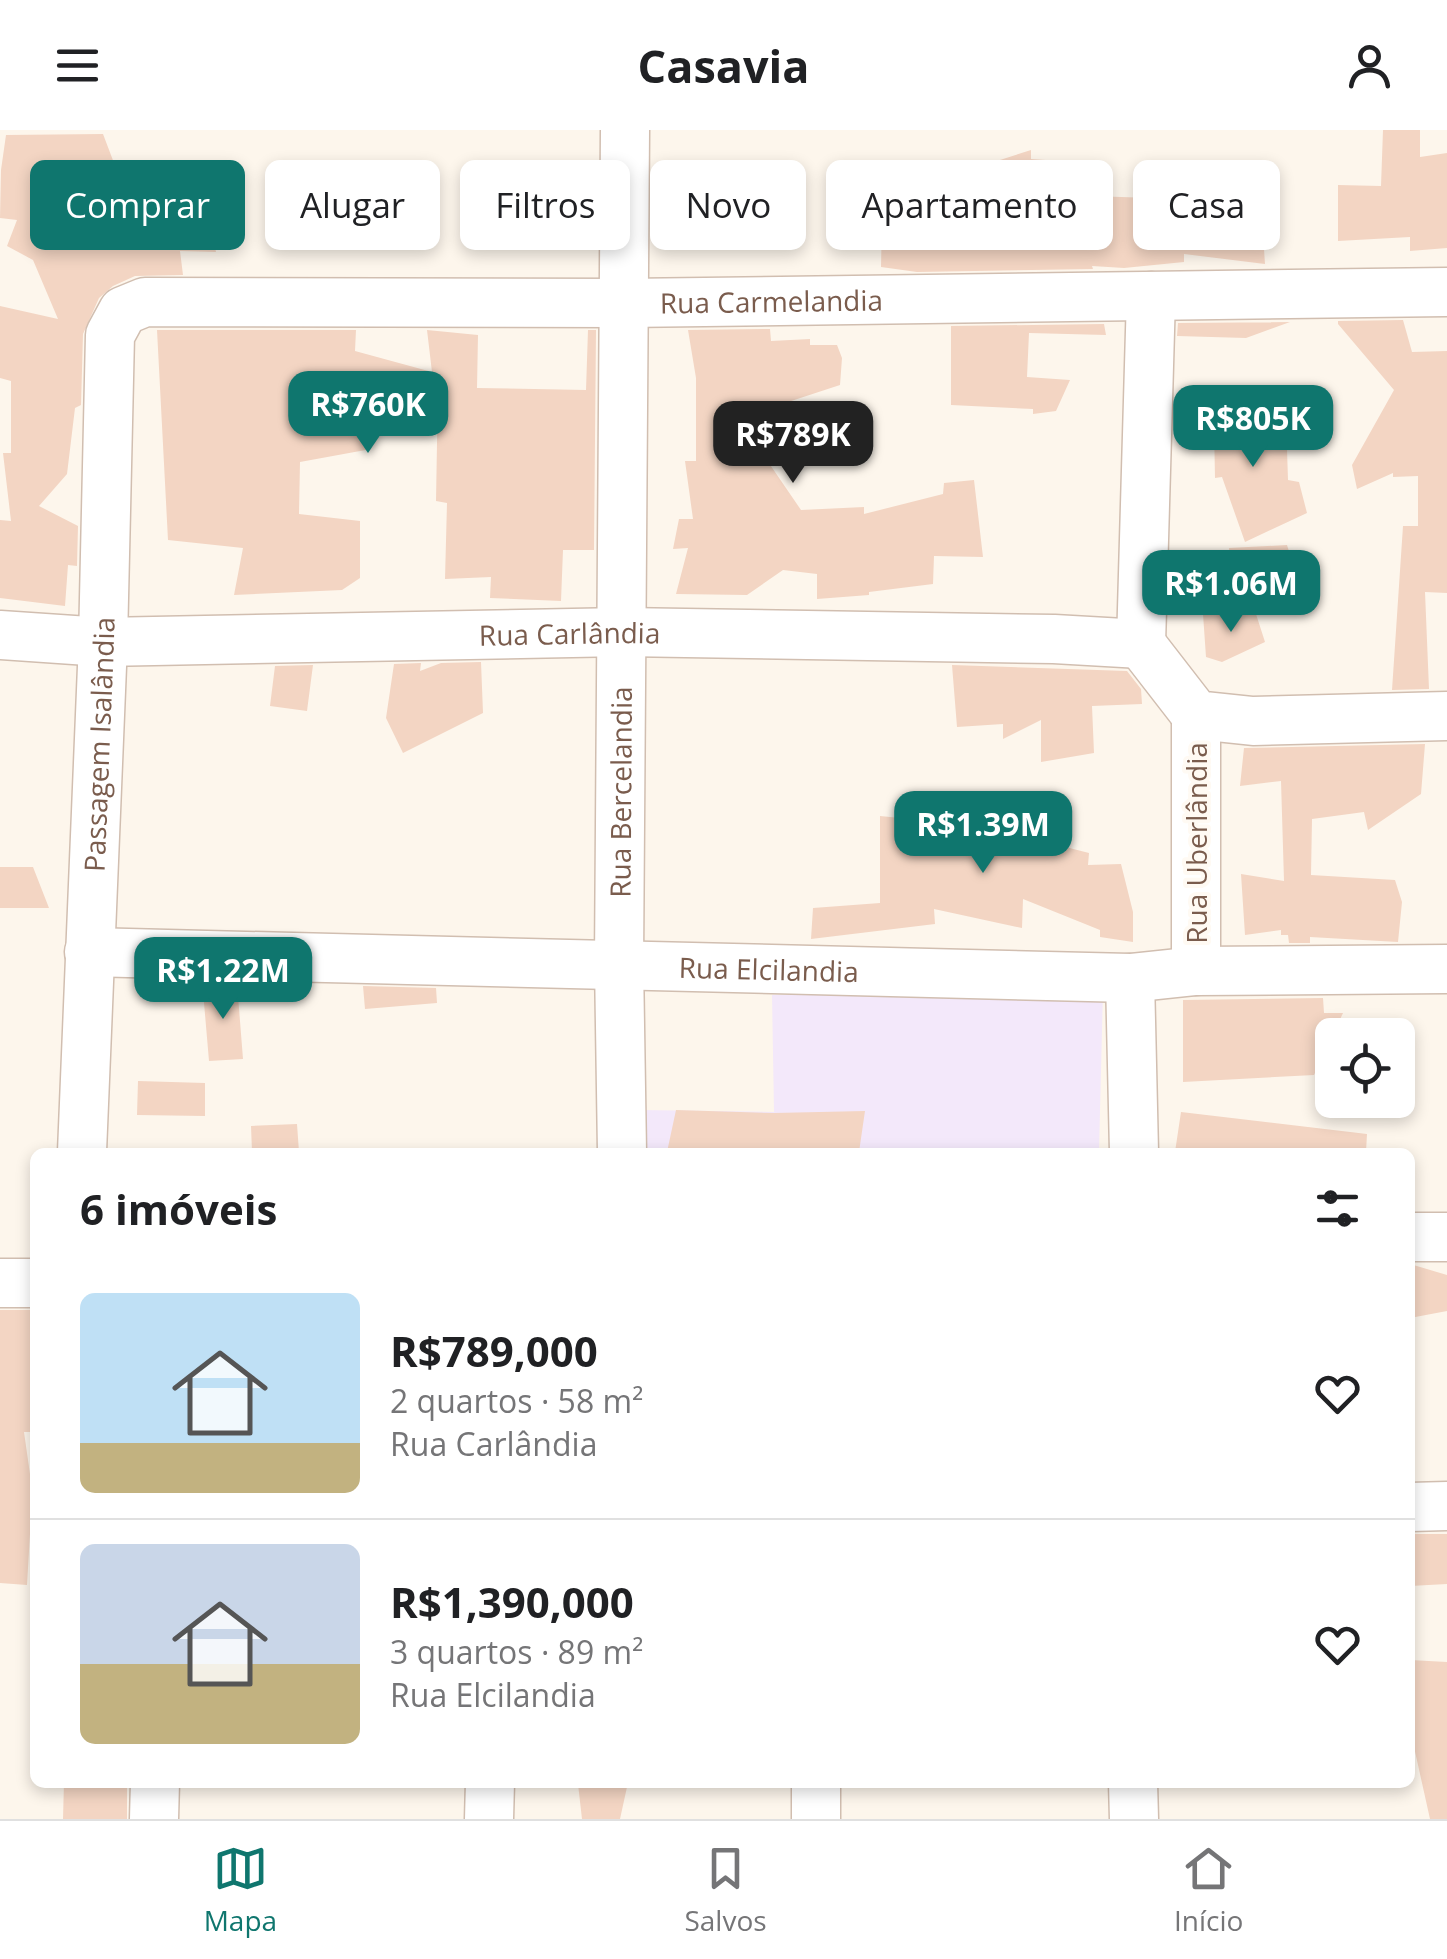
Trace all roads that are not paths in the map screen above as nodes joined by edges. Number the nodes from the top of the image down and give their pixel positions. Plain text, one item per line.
1 (625, 130) edge
2 (1447, 292) edge
3 (1151, 296) junction
4 (624, 303) junction
5 (110, 335) joint
6 (623, 632) junction
7 (0, 635) edge
8 (104, 642) junction
9 (1141, 644) junction
10 (1196, 715) junction
11 (1447, 716) edge
12 (89, 952) junction
13 (619, 963) junction
14 (1447, 970) edge
15 (1196, 971) junction
16 (1130, 978) junction
17 (82, 1148) edge
18 (622, 1148) edge
19 (1134, 1148) edge
20 (1415, 1237) edge
21 (1447, 1237) edge
22 (30, 1283) edge
23 (0, 1284) edge
24 (1447, 1506) edge
25 (1415, 1507) edge
26 (155, 1788) edge
27 (490, 1788) edge
28 (816, 1788) edge
29 (1133, 1788) edge
30 (154, 1819) edge
31 (489, 1819) edge
32 (816, 1819) edge
33 (1134, 1819) edge

1 - 4 street, Rua Bercelandia
2 - 3 street, Rua Carmelandia
3 - 4 street, Rua Carmelandia
3 - 9 street
4 - 5 street, Rua Carmelandia
4 - 6 street, Rua Bercelandia
5 - 8 street, Passagem Isalândia
6 - 8 street, Rua Carlândia
6 - 9 street, Rua Carlândia
6 - 13 street, Rua Bercelandia
7 - 8 street, Rua Carlândia
8 - 12 street, Passagem Isalândia
9 - 10 street
10 - 11 street
10 - 15 street, Rua Uberlândia
12 - 13 street, Rua Elcilandia
12 - 17 street, Passagem Isalândia
13 - 16 street, Rua Elcilandia
13 - 18 street, Rua Bercelandia
14 - 15 street, Rua Elcilandia
15 - 16 street, Rua Elcilandia
16 - 19 street
20 - 21 street
22 - 23 street
24 - 25 street
26 - 30 street
27 - 31 street
28 - 32 street
29 - 33 street

